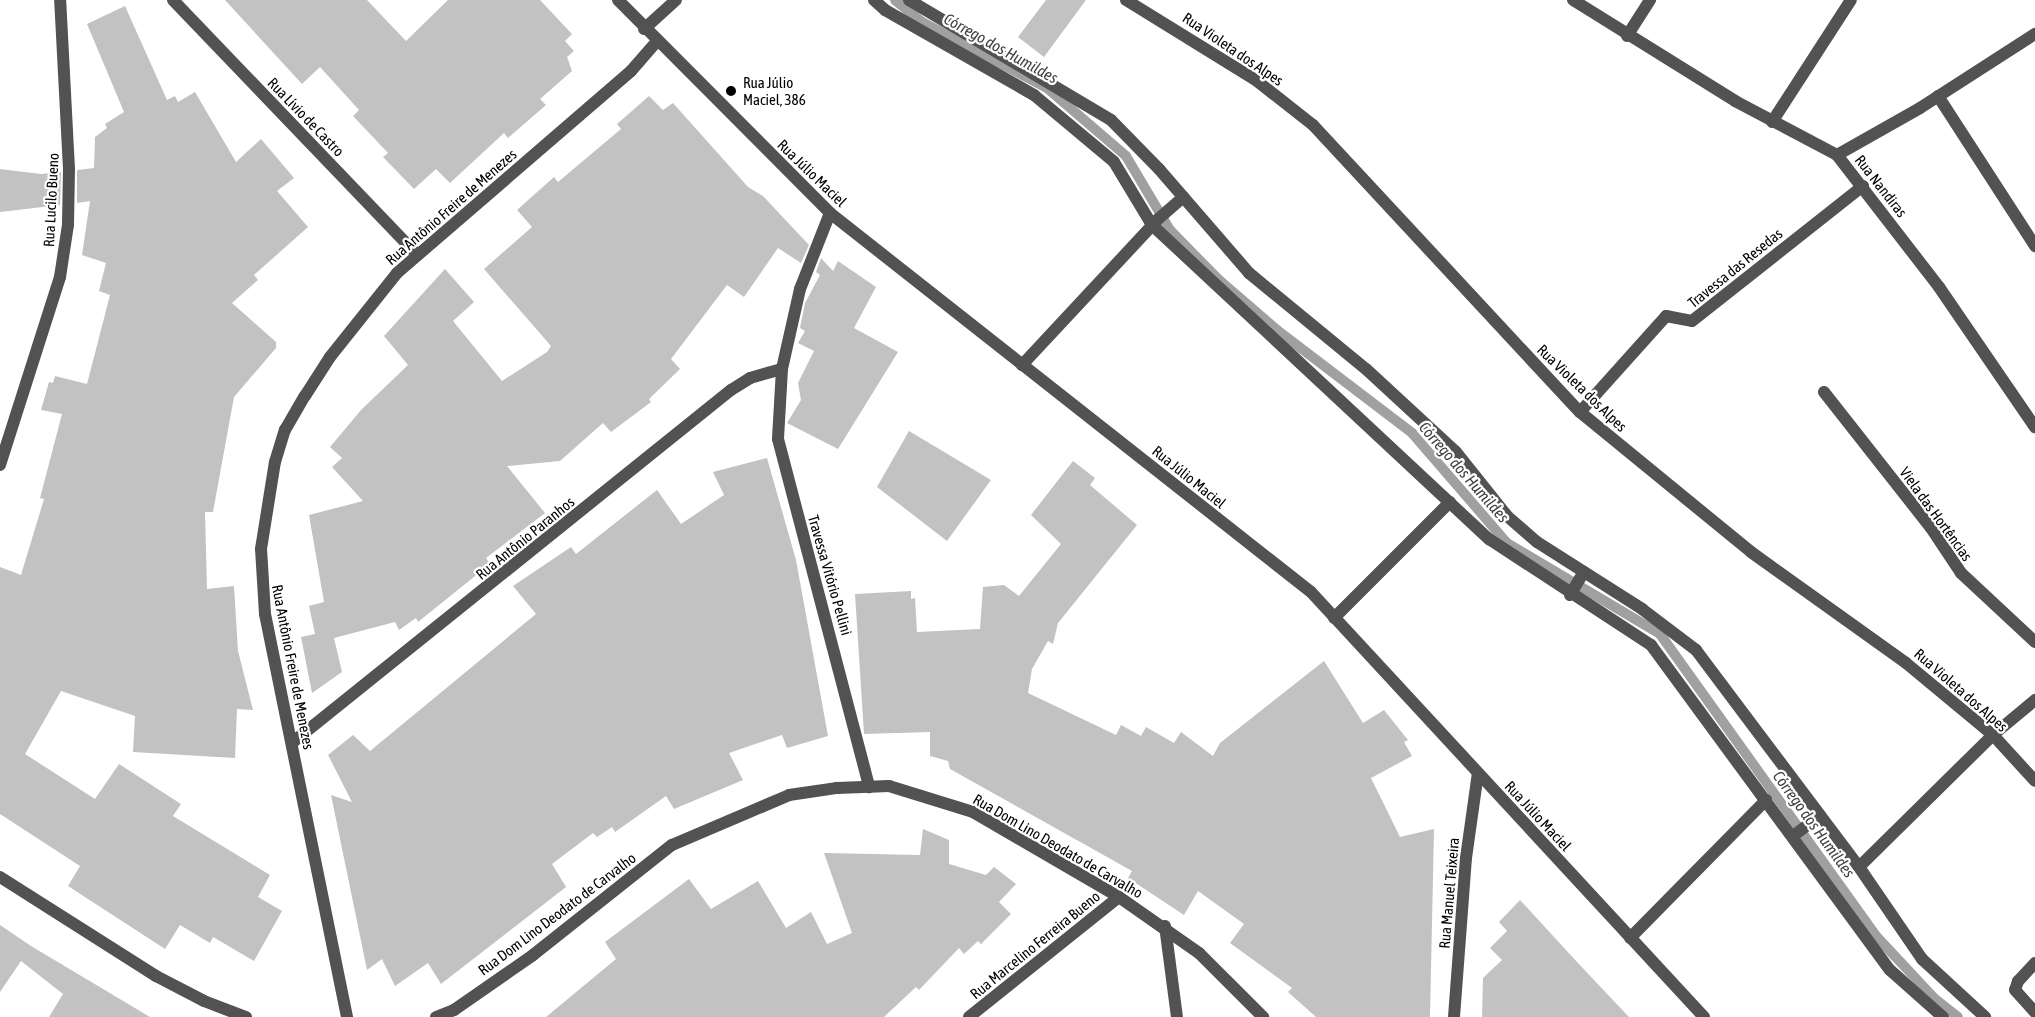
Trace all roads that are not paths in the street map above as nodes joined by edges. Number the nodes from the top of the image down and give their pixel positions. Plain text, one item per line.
1 (60, 0) edge
2 (173, 0) edge
3 (618, 0) edge
4 (676, 0) edge
5 (874, 0) edge
6 (909, 0) edge
7 (1126, 0) edge
8 (1573, 0) edge
9 (1650, 0) edge
10 (1851, 0) edge
11 (644, 29) junction
12 (2035, 34) edge
13 (1627, 36) junction
14 (657, 41) junction
15 (1938, 96) junction
16 (1772, 122) junction
17 (1837, 155) junction
18 (1863, 186) junction
19 (1181, 199) junction
20 (830, 213) junction
21 (1155, 223) junction
22 (2034, 241) edge
23 (417, 254) junction
24 (1022, 365) junction
25 (782, 369) junction
26 (1824, 392) dead end
27 (1581, 412) junction
28 (2035, 427) edge
29 (0, 465) edge
30 (1450, 502) junction
31 (1583, 573) junction
32 (1571, 594) junction
33 (1334, 618) junction
34 (2035, 642) edge
35 (2035, 700) edge
36 (1993, 735) junction
37 (293, 742) junction
38 (1478, 773) junction
39 (2035, 781) edge
40 (869, 787) junction
41 (1766, 800) junction
42 (1819, 817) junction
43 (1794, 835) junction
44 (1859, 867) junction
45 (0, 877) edge
46 (1119, 897) junction
47 (1164, 926) junction
48 (1630, 938) junction
49 (2035, 963) edge
50 (2035, 1012) edge
51 (246, 1017) edge
52 (347, 1017) edge
53 (436, 1017) edge
54 (969, 1017) edge
55 (1177, 1017) edge
56 (1263, 1017) edge
57 (1454, 1017) edge
58 (1704, 1017) edge
59 (1942, 1017) edge
60 (1985, 1017) edge

1 - 29 street, Rua Lucilo Bueno
2 - 23 street, Rua Lívio de Castro
3 - 11 street, Rua Júlio Maciel
4 - 11 street
5 - 21 street
6 - 19 street
7 - 27 street, Rua Violeta dos Alpes
8 - 13 street, Rua Nandiras
9 - 13 street
10 - 16 street
11 - 14 street, Rua Júlio Maciel
12 - 15 street
13 - 16 street, Rua Nandiras
14 - 20 street, Rua Júlio Maciel
14 - 23 street, Rua Antônio Freire de Menezes
15 - 17 street
15 - 22 street
16 - 17 street, Rua Nandiras
17 - 18 street, Rua Nandiras
18 - 27 street, Travessa das Resedas
18 - 28 street, Rua Nandiras
19 - 21 street
19 - 31 street
20 - 24 street, Rua Júlio Maciel
20 - 25 street, Travessa Vitório Pellini
21 - 24 street
21 - 30 street
23 - 37 street, Rua Antônio Freire de Menezes
24 - 33 street, Rua Júlio Maciel
25 - 37 street, Rua Antônio Paranhos
25 - 40 street, Travessa Vitório Pellini
26 - 34 street, Viela das Hortências
27 - 36 street, Rua Violeta dos Alpes
30 - 32 street
30 - 33 street
31 - 32 street
31 - 42 street
32 - 41 street
33 - 38 street, Rua Júlio Maciel
35 - 36 street
36 - 39 street, Rua Violeta dos Alpes
36 - 44 street
37 - 52 street, Rua Antônio Freire de Menezes
38 - 48 street, Rua Júlio Maciel
38 - 57 street, Rua Manuel Teixeira
40 - 46 street, Rua Dom Lino Deodato de Carvalho
40 - 53 street, Rua Dom Lino Deodato de Carvalho
41 - 43 street
41 - 48 street
42 - 43 street
42 - 44 street
43 - 59 street
44 - 60 street
45 - 51 street
46 - 47 street, Rua Dom Lino Deodato de Carvalho
46 - 54 street, Rua Marcelino Ferreira Bueno
47 - 55 street
47 - 56 street, Rua Dom Lino Deodato de Carvalho
48 - 58 street, Rua Júlio Maciel
49 - 50 street

